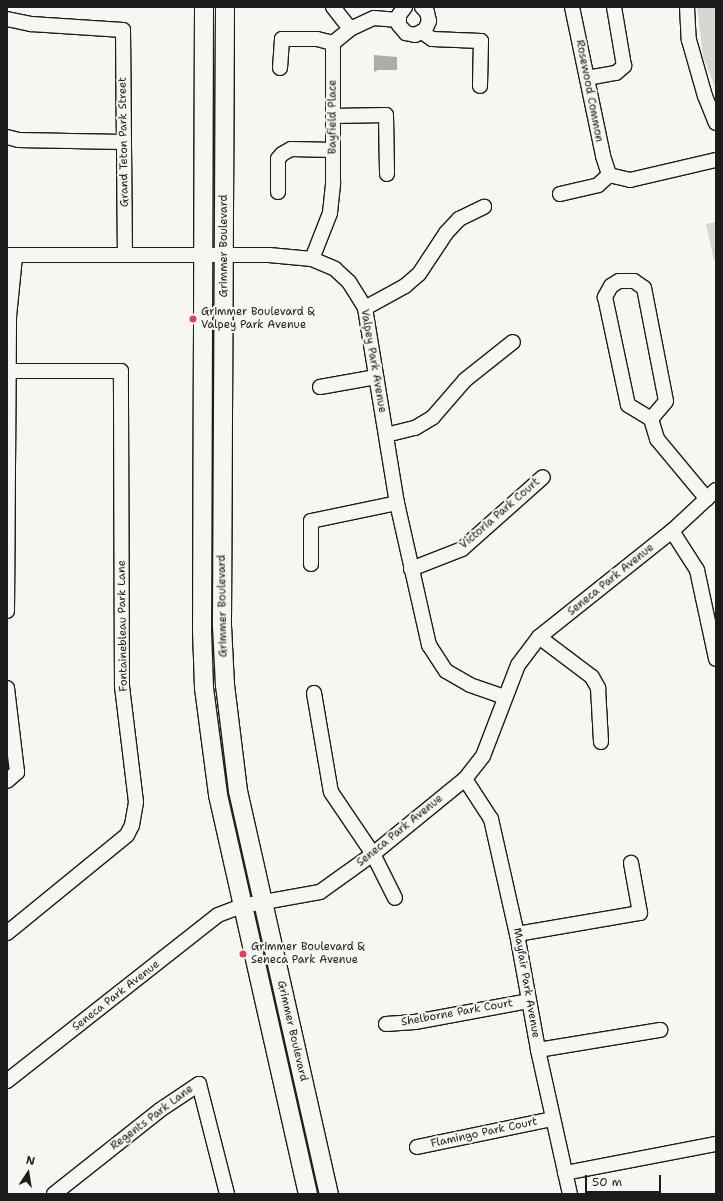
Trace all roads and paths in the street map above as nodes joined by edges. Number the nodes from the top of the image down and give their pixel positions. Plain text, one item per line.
1 (204, 7) edge
2 (225, 7) edge
3 (333, 7) edge
4 (405, 7) edge
5 (422, 7) edge
6 (572, 7) edge
7 (614, 7) edge
8 (687, 7) edge
9 (7, 19) edge
10 (398, 20) junction
11 (350, 29) junction
12 (422, 32) junction
13 (334, 44) junction
14 (280, 68) dead end
15 (587, 78) junction
16 (480, 86) dead end
17 (333, 116) junction
18 (716, 123) edge
19 (7, 137) edge
20 (123, 142) junction
21 (333, 150) junction
22 (716, 160) edge
23 (387, 174) dead end
24 (609, 175) junction
25 (278, 192) dead end
26 (560, 194) dead end
27 (484, 208) dead end
28 (125, 254) junction
29 (204, 255) junction
30 (224, 255) junction
31 (11, 256) edge
32 (312, 259) junction
33 (365, 308) junction
34 (512, 342) dead end
35 (8, 371) junction
36 (376, 377) junction
37 (320, 387) dead end
38 (651, 419) junction
39 (386, 435) junction
40 (543, 477) dead end
41 (711, 494) edge
42 (397, 503) junction
43 (672, 531) junction
44 (311, 564) dead end
45 (411, 569) junction
46 (7, 611) edge
47 (713, 629) edge
48 (539, 637) junction
49 (716, 659) edge
50 (7, 688) edge
51 (314, 693) dead end
52 (505, 697) junction
53 (601, 742) dead end
54 (465, 779) junction
55 (7, 781) edge
56 (373, 854) junction
57 (631, 863) dead end
58 (395, 898) dead end
59 (262, 903) junction
60 (242, 906) junction
61 (7, 933) edge
62 (517, 934) junction
63 (528, 1001) junction
64 (386, 1024) dead end
65 (660, 1030) dead end
66 (538, 1050) junction
67 (7, 1081) edge
68 (552, 1119) junction
69 (716, 1144) edge
70 (417, 1147) dead end
71 (565, 1173) junction
72 (54, 1194) edge
73 (227, 1194) edge
74 (308, 1194) edge
75 (329, 1194) edge
76 (570, 1194) edge

1 - 29 main road, Grimmer Boulevard
2 - 30 main road, Grimmer Boulevard
3 - 11 street
4 - 10 street
5 - 12 street
6 - 15 street, Rosewood Common
7 - 15 street
8 - 18 street
9 - 20 street, Grand Teton Park Street
10 - 11 street
10 - 12 street
11 - 13 street
12 - 16 street
13 - 14 street
13 - 17 street, Bayfield Place
15 - 24 street, Rosewood Common
17 - 21 street, Bayfield Place
17 - 23 street
19 - 20 street
20 - 28 street, Grand Teton Park Street
21 - 25 street
21 - 32 street, Bayfield Place
22 - 24 street
24 - 26 street
27 - 33 street
28 - 29 street, Valpey Park Avenue
28 - 31 street, Valpey Park Avenue
29 - 30 street, Valpey Park Avenue
29 - 60 main road, Grimmer Boulevard
30 - 32 street, Valpey Park Avenue
30 - 59 main road, Grimmer Boulevard
31 - 35 street
32 - 33 street, Valpey Park Avenue
33 - 36 street, Valpey Park Avenue
34 - 39 street
35 - 46 street
35 - 61 street, Fontainebleau Park Lane
36 - 37 street
36 - 39 street, Valpey Park Avenue
38 - 38 street
38 - 41 street
39 - 42 street, Valpey Park Avenue
40 - 45 street, Victoria Park Court
41 - 43 street, Seneca Park Avenue
42 - 44 street
42 - 45 street, Valpey Park Avenue
43 - 47 street
43 - 48 street, Seneca Park Avenue
45 - 52 street, Valpey Park Avenue
47 - 49 street
48 - 52 street, Seneca Park Avenue
48 - 53 street
50 - 55 street
51 - 56 street
52 - 54 street, Seneca Park Avenue
54 - 56 street, Seneca Park Avenue
54 - 62 street, Mayfair Park Avenue
56 - 58 street
56 - 59 street, Seneca Park Avenue
57 - 62 street
59 - 60 street, Seneca Park Avenue
59 - 75 main road, Grimmer Boulevard
60 - 67 street, Seneca Park Avenue
60 - 74 main road, Grimmer Boulevard
62 - 63 street, Mayfair Park Avenue
63 - 64 street, Shelborne Park Court
63 - 66 street, Mayfair Park Avenue
65 - 66 street
66 - 68 street, Mayfair Park Avenue
68 - 70 street, Flamingo Park Court
68 - 71 street, Mayfair Park Avenue
69 - 71 street
71 - 76 street, Mayfair Park Avenue
72 - 73 street, Regents Park Lane

